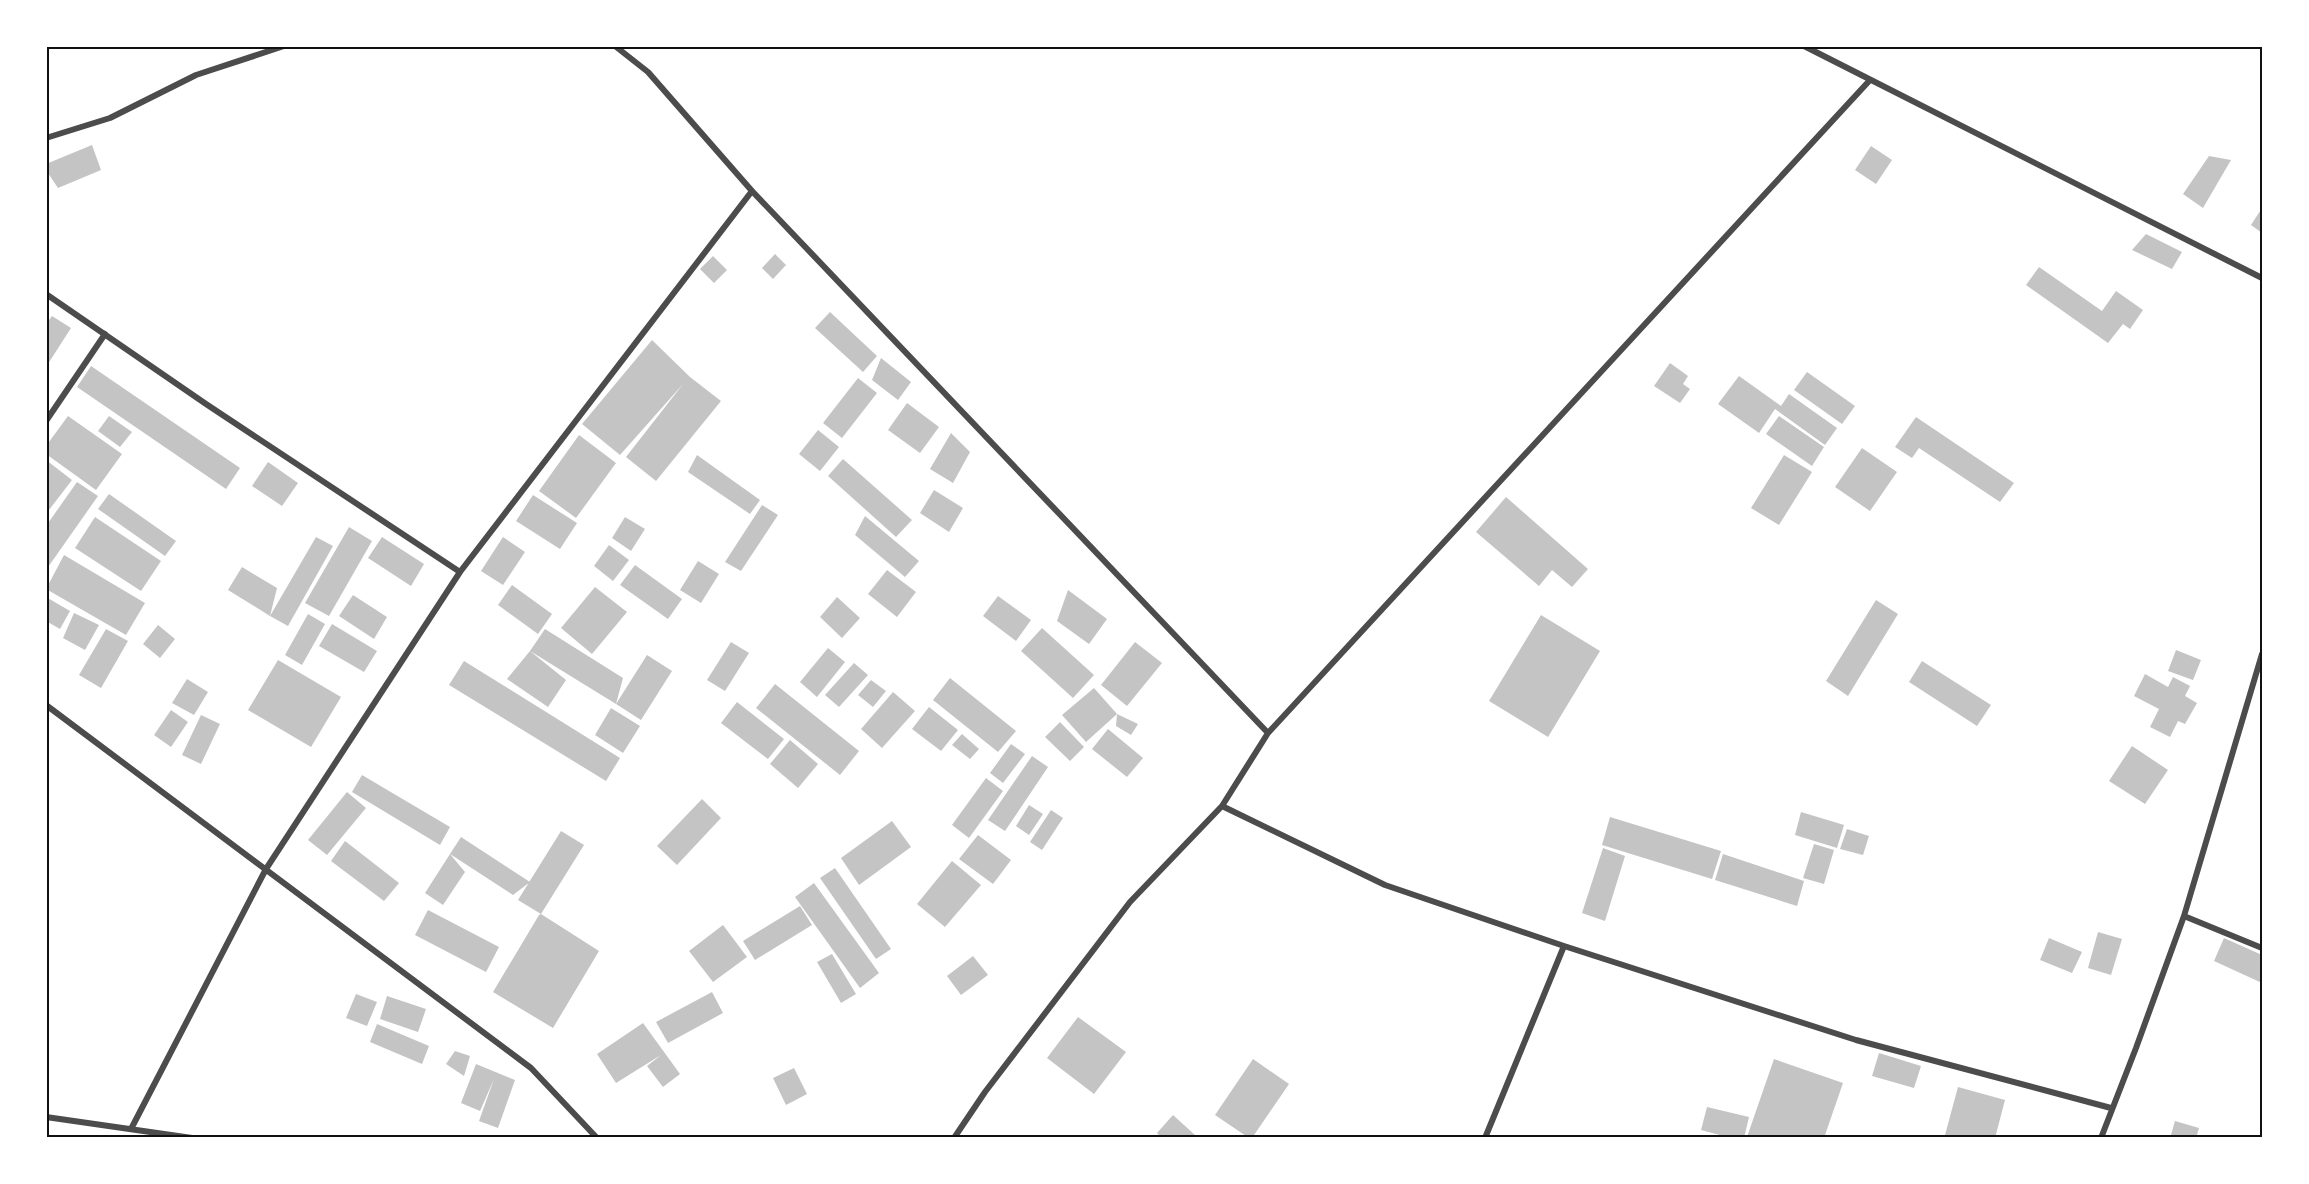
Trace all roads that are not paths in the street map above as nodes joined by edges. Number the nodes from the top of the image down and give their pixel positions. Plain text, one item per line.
1 (284, 46) edge
2 (615, 46) edge
3 (1804, 46) edge
4 (1870, 80) junction
5 (46, 138) edge
6 (752, 191) junction
7 (2262, 278) edge
8 (46, 294) edge
9 (105, 334) junction
10 (46, 421) edge
11 (460, 572) junction
12 (2262, 654) edge
13 (46, 705) edge
14 (1268, 733) junction
15 (1222, 806) junction
16 (266, 869) junction
17 (2184, 916) junction
18 (1564, 946) junction
19 (2262, 948) edge
20 (2111, 1108) junction
21 (46, 1117) edge
22 (131, 1129) junction
23 (192, 1137) edge
24 (597, 1137) edge
25 (954, 1137) edge
26 (1485, 1137) edge
27 (2101, 1137) edge

1 - 5 street
2 - 6 street
3 - 4 street
4 - 7 street
4 - 14 street
6 - 11 street
6 - 14 street
8 - 9 street
9 - 10 street
9 - 11 street
11 - 16 street
12 - 17 street
13 - 16 street
14 - 15 street
15 - 18 street
15 - 25 street
16 - 22 street
16 - 24 street
17 - 19 street
17 - 20 street
18 - 20 street
18 - 26 street
20 - 27 street
21 - 22 street
22 - 23 street

